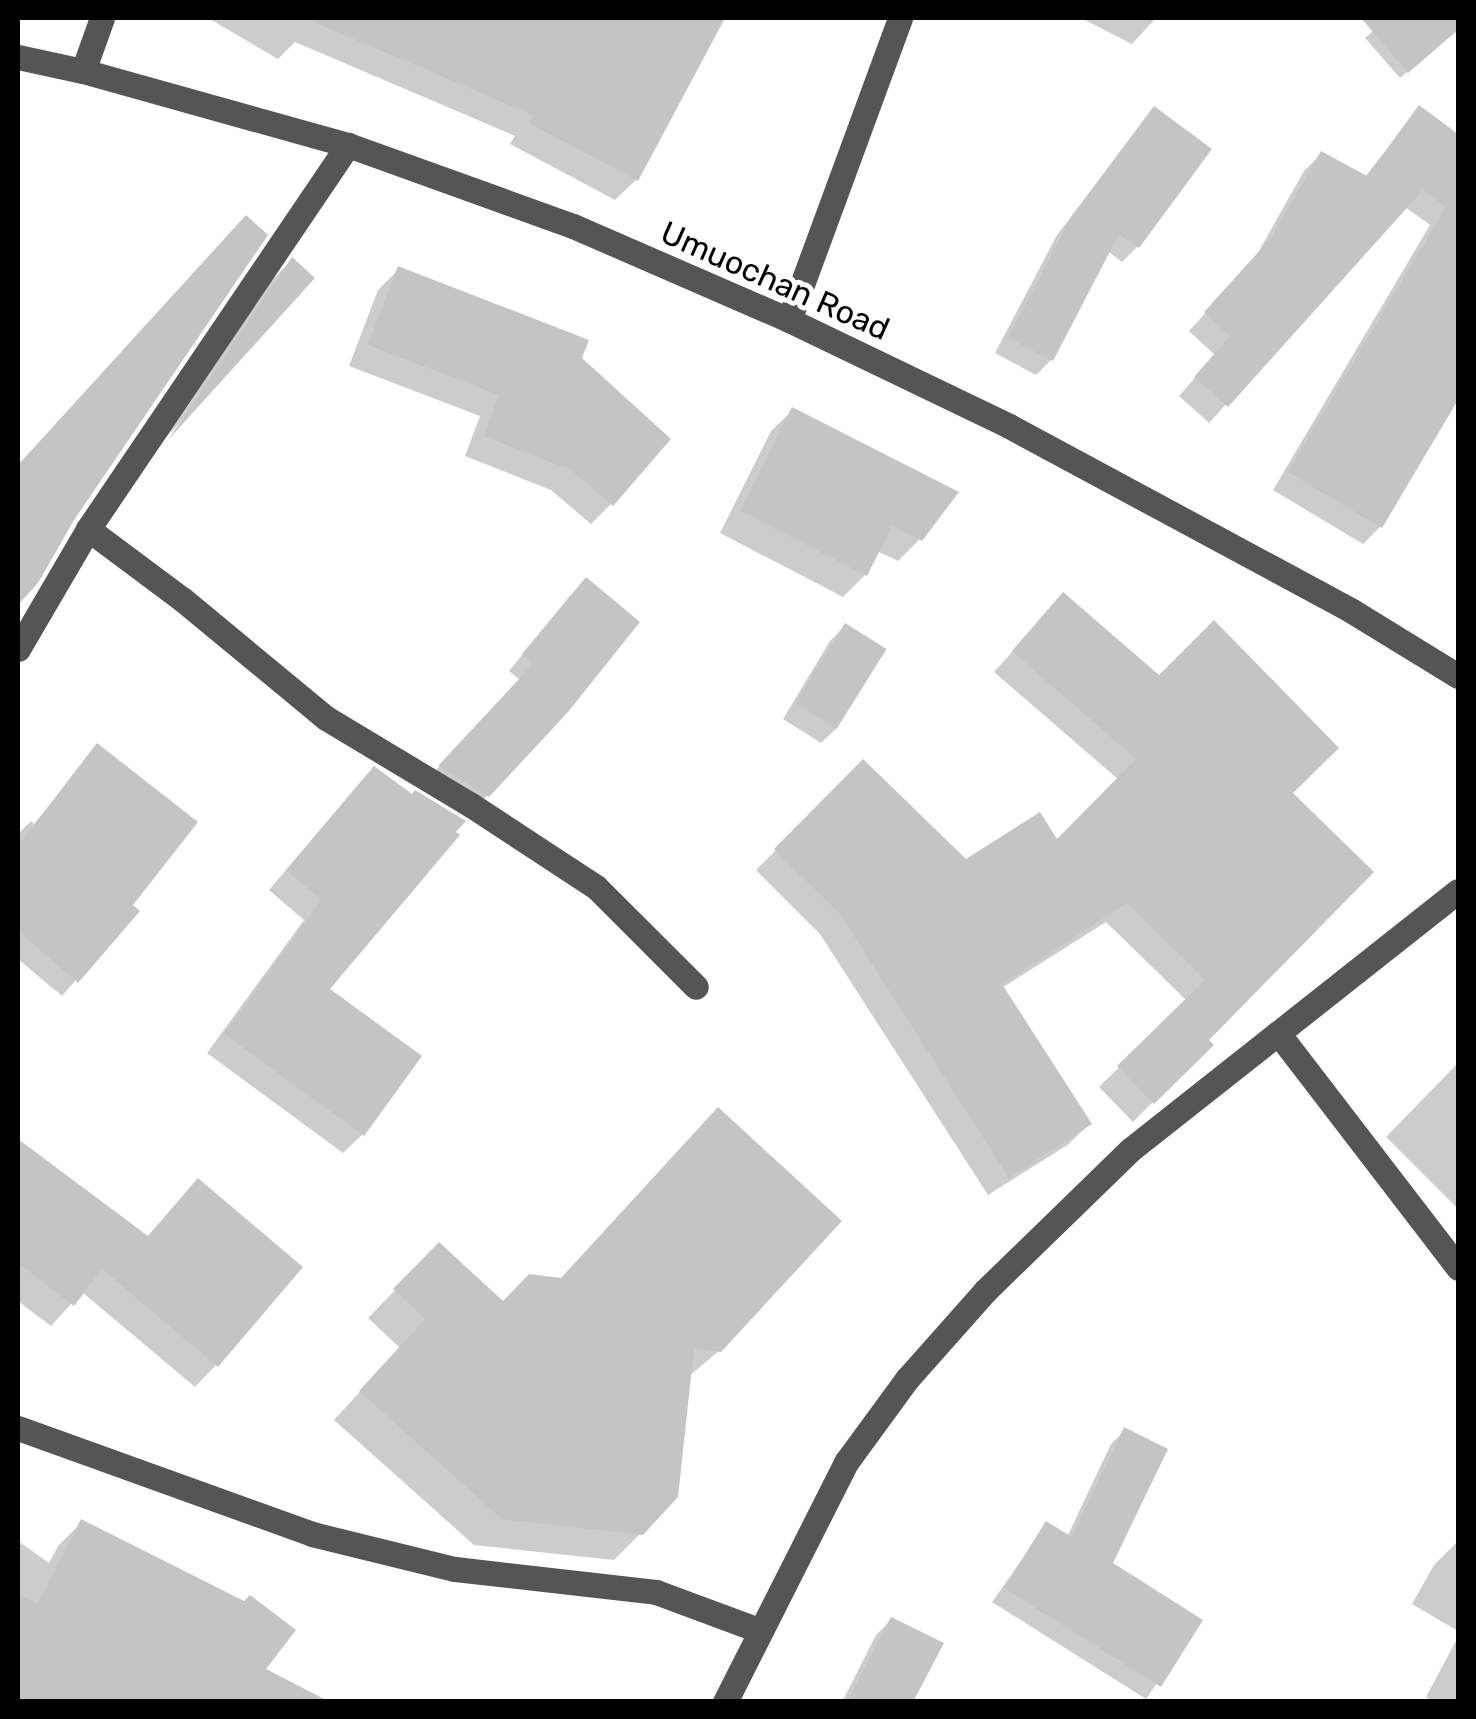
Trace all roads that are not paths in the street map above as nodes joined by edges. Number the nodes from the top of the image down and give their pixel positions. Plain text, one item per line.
1 (102, 18) edge
2 (900, 18) edge
3 (18, 57) edge
4 (83, 71) junction
5 (348, 146) junction
6 (789, 320) junction
7 (88, 529) junction
8 (18, 648) edge
9 (1458, 676) edge
10 (1458, 891) edge
11 (696, 987) dead end
12 (1278, 1032) junction
13 (1458, 1268) edge
14 (18, 1428) edge
15 (759, 1630) junction
16 (725, 1702) edge

1 - 4 street
2 - 6 street
3 - 4 street, Umuochan Road
4 - 5 street, Umuochan Road
5 - 6 street, Umuochan Road
5 - 7 street
6 - 9 street, Umuochan Road
7 - 8 street
7 - 11 street
10 - 12 street
12 - 13 street
12 - 15 street
14 - 15 street
15 - 16 street

